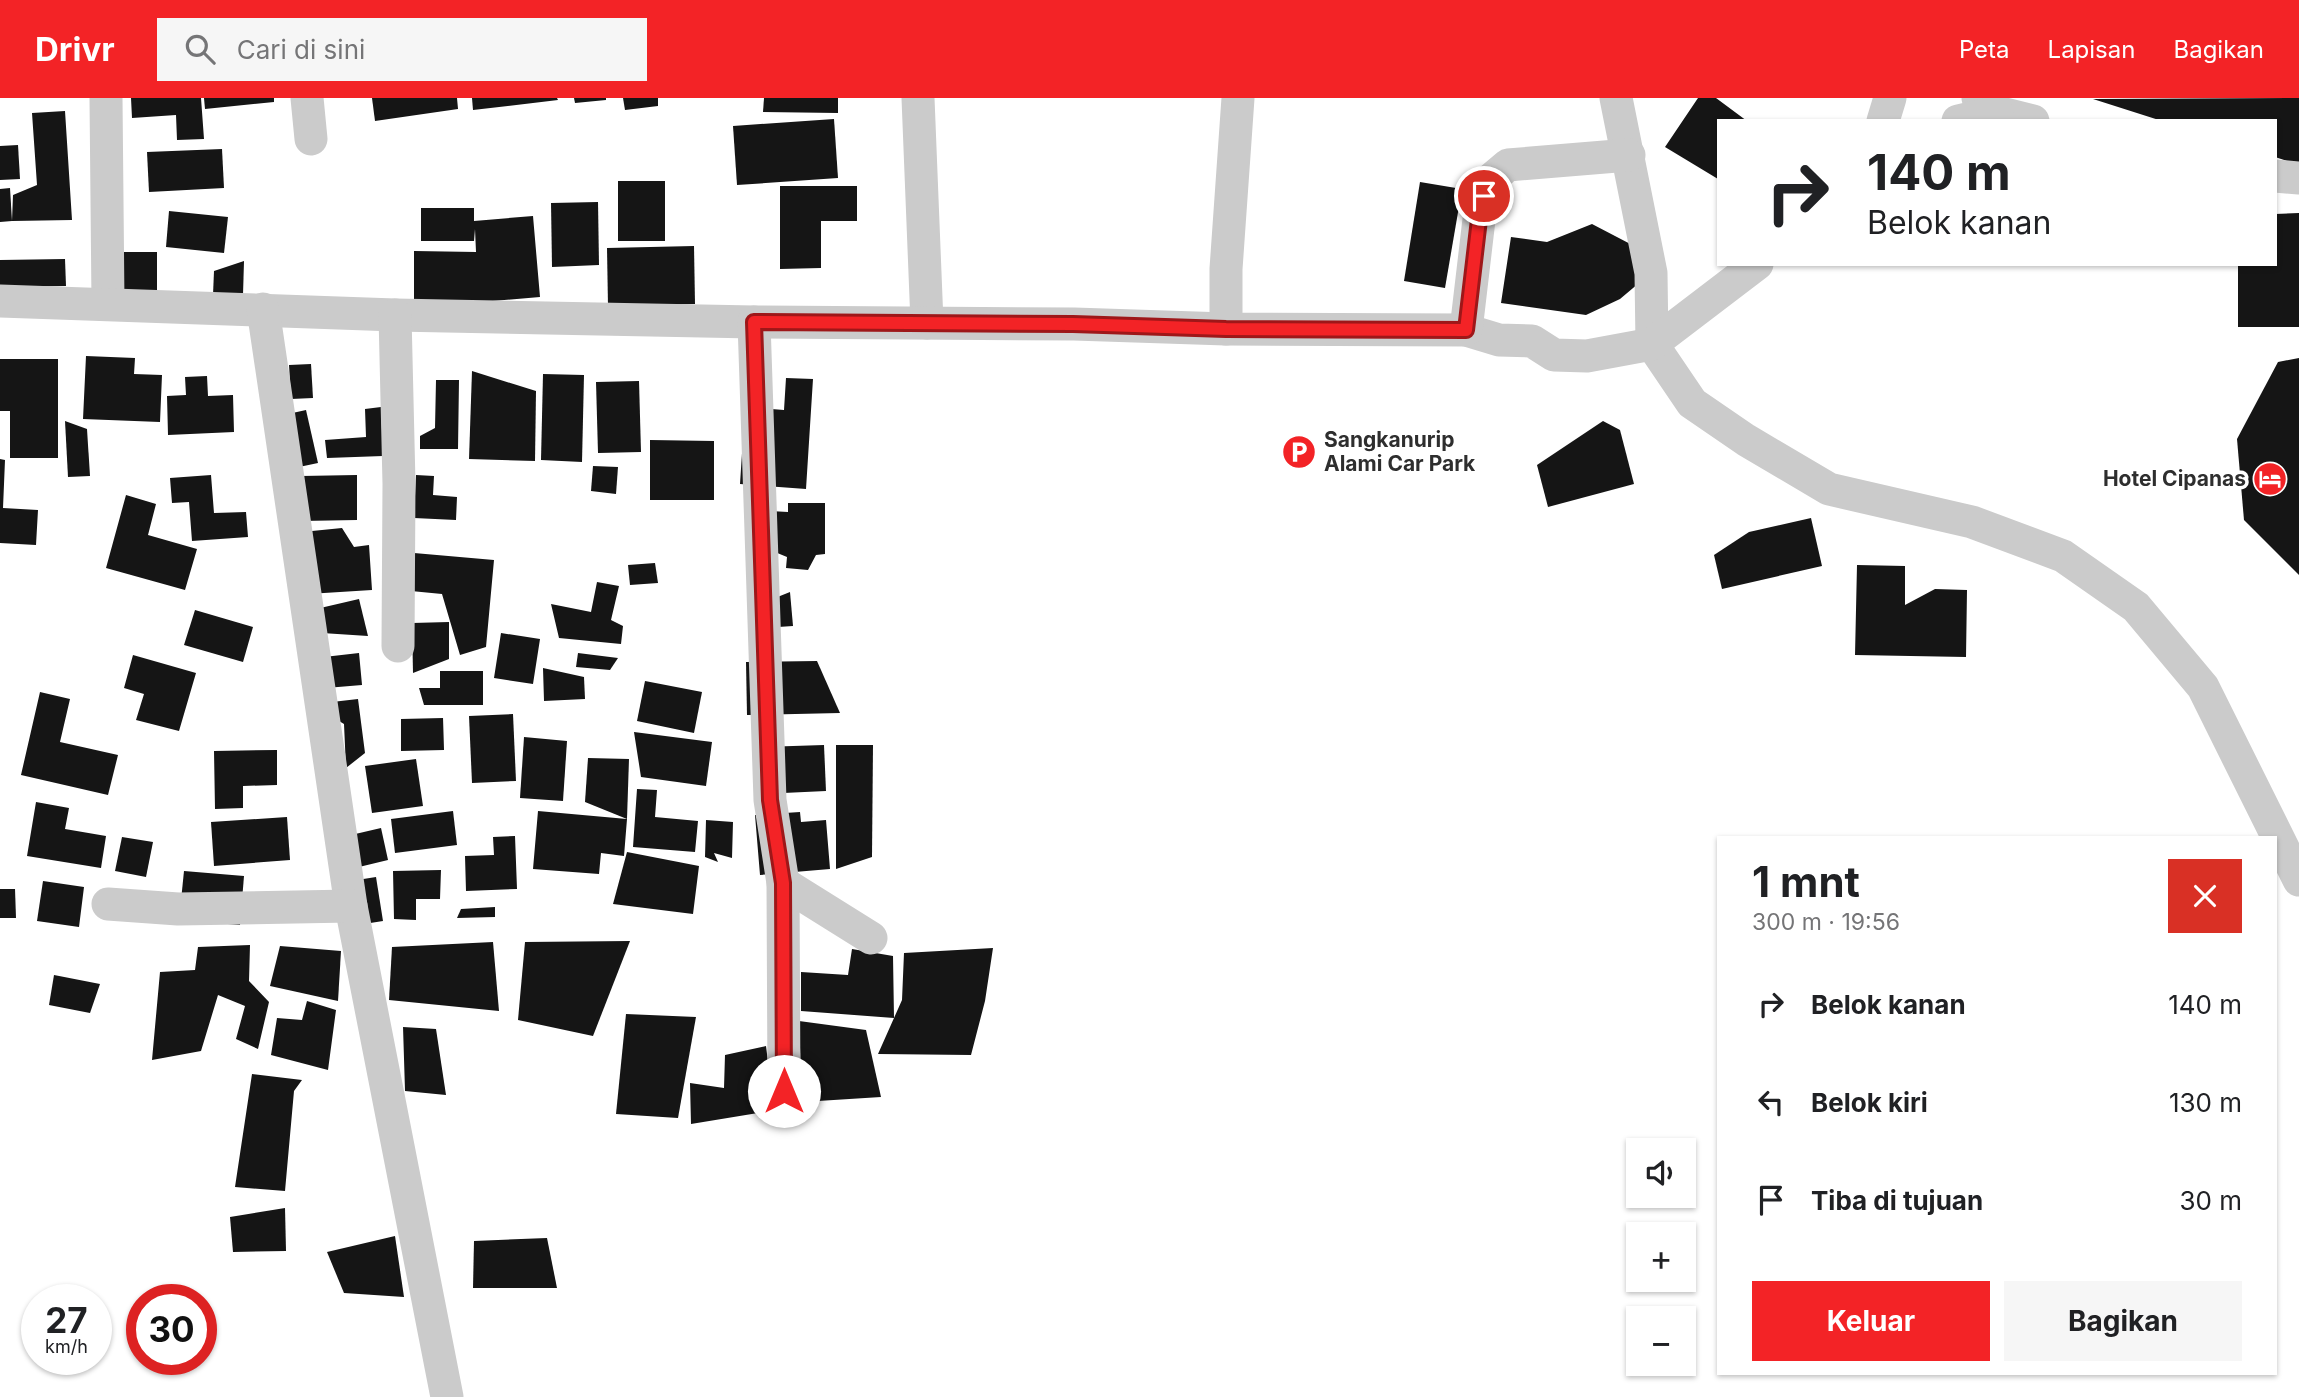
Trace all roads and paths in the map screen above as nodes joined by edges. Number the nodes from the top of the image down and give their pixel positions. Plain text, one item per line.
1 (106, 98) edge
2 (307, 98) edge
3 (918, 98) edge
4 (1238, 98) edge
5 (1616, 98) edge
6 (1890, 98) edge
7 (1988, 105) edge
8 (1884, 119) edge
9 (1962, 119) edge
10 (2027, 119) edge
11 (311, 139) dead end
12 (1629, 155) junction
13 (2277, 176) edge
14 (2299, 178) edge
15 (1754, 266) edge
16 (0, 301) edge
17 (107, 303) junction
18 (263, 309) junction
19 (395, 315) junction
20 (754, 322) junction
21 (928, 323) junction
22 (1226, 329) junction
23 (1466, 330) junction
24 (1652, 344) junction
25 (398, 646) dead end
26 (2299, 880) edge
27 (783, 883) junction
28 (108, 904) dead end
29 (351, 906) junction
30 (871, 938) dead end
31 (784, 1091) dead end
32 (447, 1397) edge

1 - 17 street
2 - 11 street
3 - 21 street
4 - 22 street
5 - 12 street
6 - 8 street
7 - 9 street
7 - 10 street
12 - 23 street
12 - 24 street
13 - 14 street
15 - 24 street
16 - 17 street
17 - 18 street
18 - 19 street
18 - 29 street
19 - 20 street
19 - 25 street
20 - 21 street
20 - 27 street
21 - 22 street
22 - 23 street
23 - 24 street
24 - 26 street
27 - 30 street
27 - 31 street
28 - 29 street
29 - 32 street

